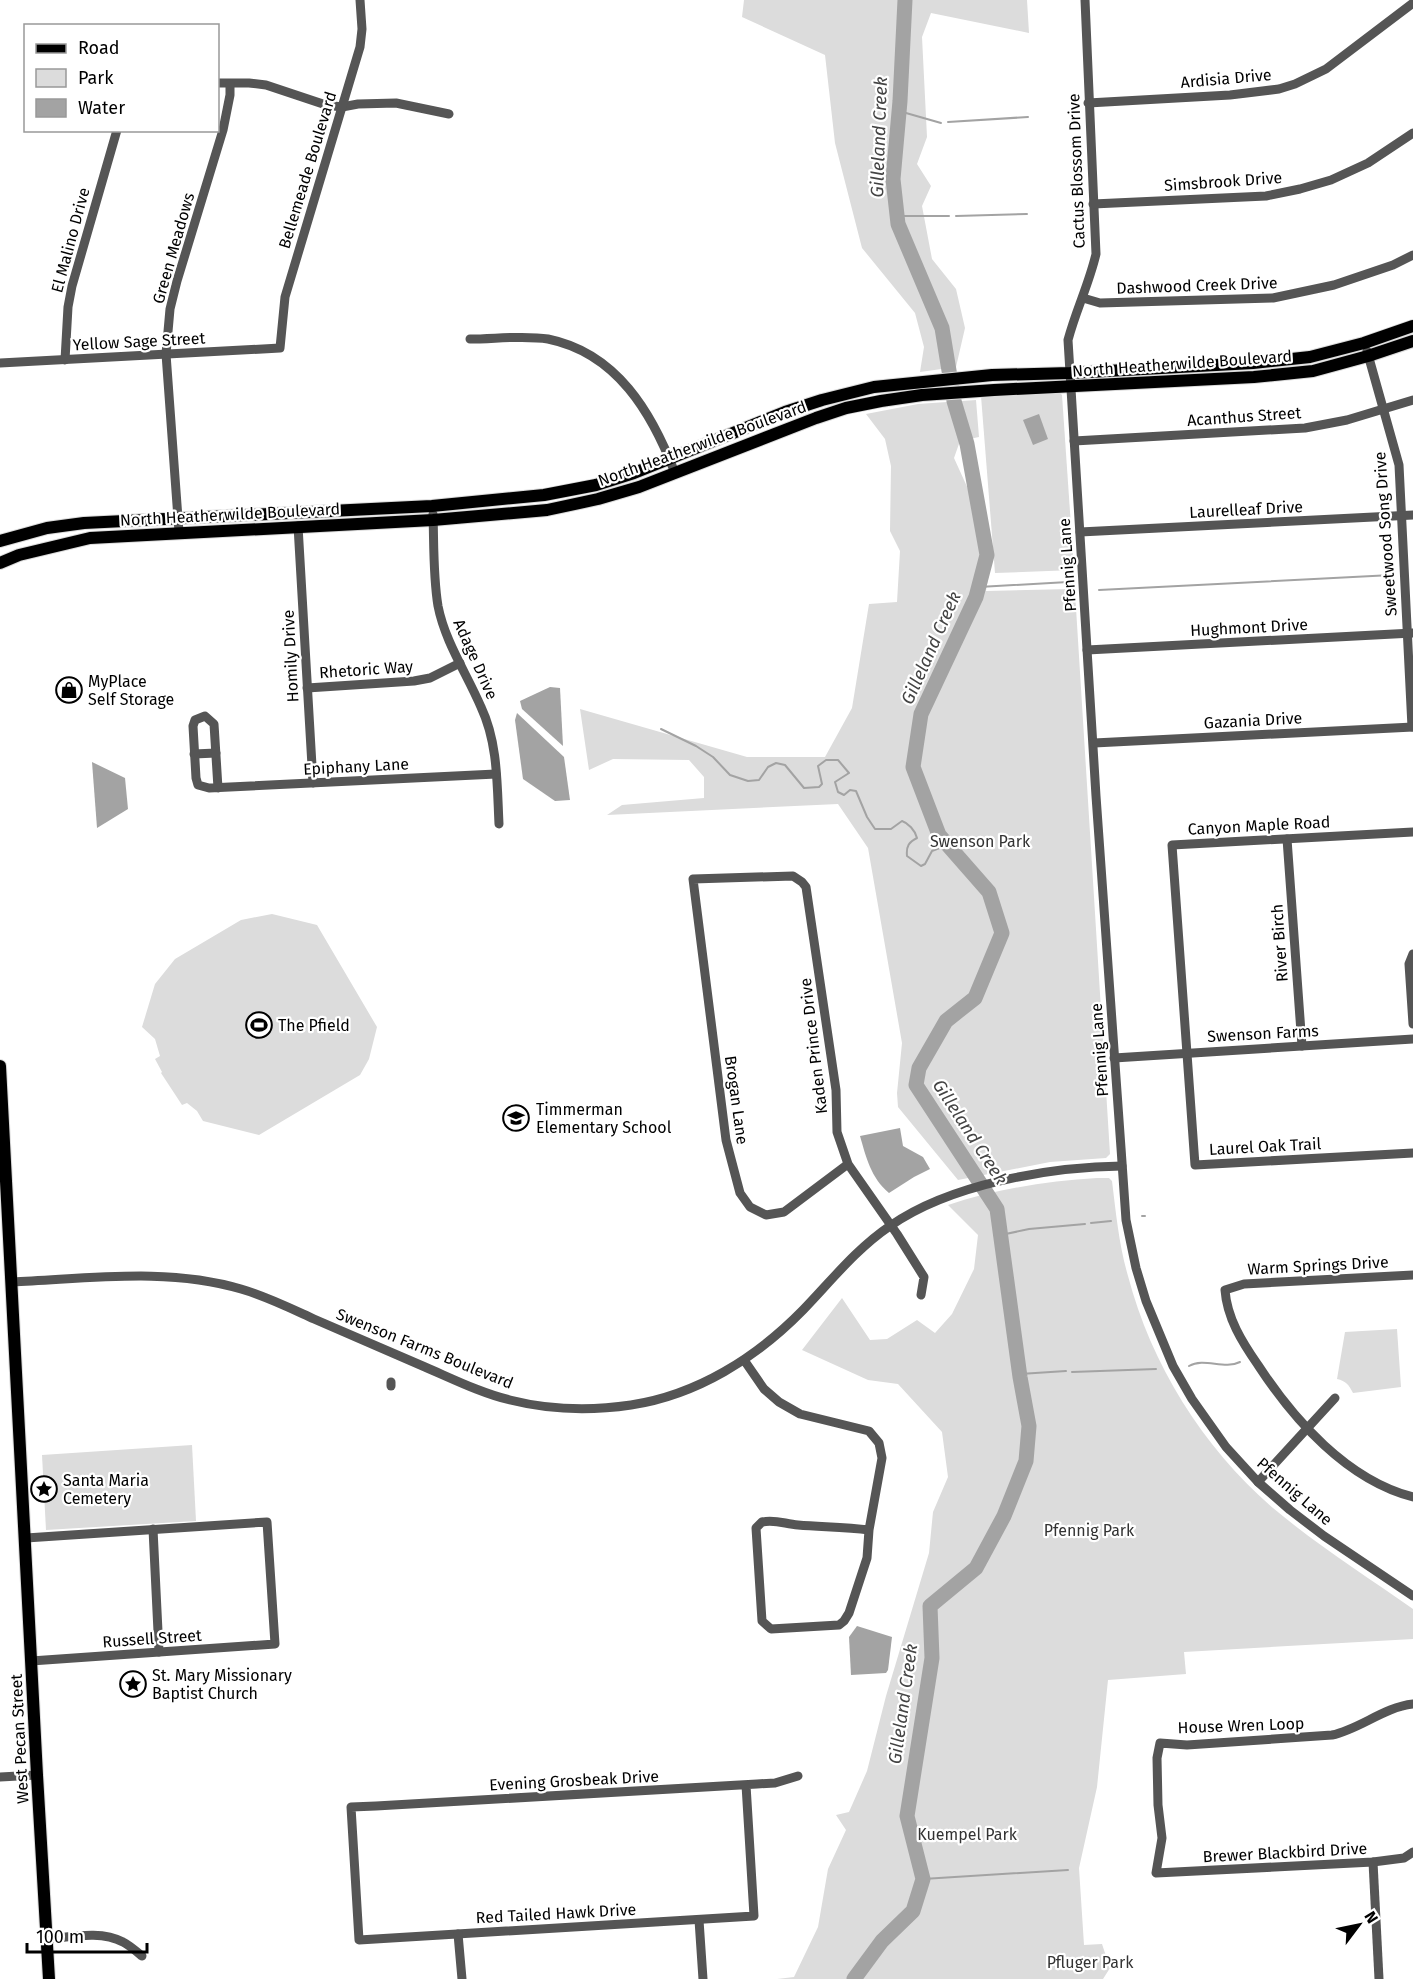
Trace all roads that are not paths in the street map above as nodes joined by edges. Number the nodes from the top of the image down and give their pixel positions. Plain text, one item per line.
1 (360, 0) edge
2 (1085, 0) edge
3 (1413, 3) edge
4 (219, 83) edge
5 (230, 84) junction
6 (1088, 103) junction
7 (342, 107) junction
8 (448, 114) dead end
9 (116, 132) edge
10 (1413, 133) edge
11 (1093, 204) junction
12 (1413, 255) edge
13 (1083, 298) junction
14 (1413, 326) edge
15 (471, 339) dead end
16 (1413, 341) edge
17 (1364, 343) junction
18 (280, 348) joint
19 (166, 354) junction
20 (1368, 356) junction
21 (64, 360) junction
22 (0, 363) edge
23 (1070, 373) junction
24 (1071, 387) junction
25 (822, 400) junction
26 (1413, 400) edge
27 (1384, 410) junction
28 (816, 418) junction
29 (1074, 441) junction
30 (670, 460) junction
31 (675, 473) junction
32 (432, 506) junction
33 (1413, 514) edge
34 (1401, 516) junction
35 (177, 518) junction
36 (433, 520) junction
37 (298, 526) junction
38 (178, 532) junction
39 (1080, 532) junction
40 (14, 536) junction
41 (0, 541) edge
42 (20, 555) junction
43 (0, 563) edge
44 (1410, 634) edge
45 (1088, 650) junction
46 (460, 663) junction
47 (307, 688) junction
48 (1412, 727) edge
49 (1094, 743) junction
50 (216, 753) junction
51 (194, 754) junction
52 (496, 774) junction
53 (313, 783) junction
54 (218, 788) junction
55 (499, 824) dead end
56 (1413, 832) edge
57 (1287, 838) junction
58 (693, 879) joint
59 (1413, 954) edge
60 (1413, 1024) edge
61 (1413, 1039) edge
62 (1302, 1046) junction
63 (1188, 1053) junction
64 (1114, 1058) junction
65 (0, 1066) edge
66 (1413, 1153) edge
67 (848, 1164) junction
68 (1122, 1166) junction
69 (891, 1225) junction
70 (1413, 1275) edge
71 (12, 1282) junction
72 (921, 1295) dead end
73 (744, 1360) junction
74 (1335, 1398) dead end
75 (1307, 1429) junction
76 (1258, 1482) junction
77 (1413, 1497) edge
78 (153, 1529) junction
79 (869, 1530) junction
80 (26, 1538) junction
81 (1413, 1596) edge
82 (159, 1652) junction
83 (31, 1661) junction
84 (1413, 1704) edge
85 (37, 1775) junction
86 (798, 1776) dead end
87 (0, 1777) edge
88 (746, 1785) junction
89 (1413, 1852) edge
90 (1373, 1862) junction
91 (1156, 1873) joint
92 (699, 1920) junction
93 (459, 1934) junction
94 (47, 1939) junction
95 (359, 1940) joint
96 (142, 1956) dead end
97 (50, 1979) edge
98 (462, 1979) edge
99 (703, 1979) edge
100 (1379, 1979) edge

1 - 7 street, Bellemeade Boulevard
2 - 6 street, Cactus Blossom Drive
3 - 6 street, Ardisia Drive
4 - 5 street
5 - 7 street
5 - 19 street, Green Meadows
6 - 11 street, Cactus Blossom Drive
7 - 8 street
7 - 18 street, Bellemeade Boulevard
9 - 21 street, El Malino Drive
10 - 11 street, Simsbrook Drive
11 - 13 street, Cactus Blossom Drive
12 - 13 street, Dashwood Creek Drive
13 - 23 street, Cactus Blossom Drive
14 - 17 main road, North Heatherwilde Boulevard
15 - 30 street
16 - 20 main road, North Heatherwilde Boulevard
17 - 20 street, Sweetwood Song Drive
17 - 23 main road, North Heatherwilde Boulevard
18 - 19 street, Yellow Sage Street
19 - 21 street, Yellow Sage Street
19 - 35 street, Green Meadows
20 - 24 main road, North Heatherwilde Boulevard
20 - 27 street, Sweetwood Song Drive
21 - 22 street, Yellow Sage Street
23 - 24 street, Cactus Blossom Drive
23 - 25 main road, North Heatherwilde Boulevard
24 - 28 main road, North Heatherwilde Boulevard
24 - 29 street, Pfennig Lane
25 - 28 main road
25 - 30 main road, North Heatherwilde Boulevard
26 - 27 street, Acanthus Street
27 - 29 street, Acanthus Street
27 - 34 street, Sweetwood Song Drive
28 - 31 main road, North Heatherwilde Boulevard
29 - 39 street, Pfennig Lane
30 - 31 street
30 - 32 main road, North Heatherwilde Boulevard
31 - 36 main road, North Heatherwilde Boulevard
32 - 35 main road, North Heatherwilde Boulevard
32 - 36 street, Adage Drive
33 - 34 street, Laurelleaf Drive
34 - 39 street, Laurelleaf Drive
34 - 44 street, Sweetwood Song Drive
35 - 38 street, Green Meadows
35 - 40 main road, North Heatherwilde Boulevard
36 - 37 main road, North Heatherwilde Boulevard
36 - 46 street, Adage Drive
37 - 38 main road, North Heatherwilde Boulevard
37 - 47 street, Homily Drive
38 - 42 main road, North Heatherwilde Boulevard
39 - 45 street, Pfennig Lane
40 - 41 main road, North Heatherwilde Boulevard
40 - 42 main road
42 - 43 main road, North Heatherwilde Boulevard
44 - 45 street, Hughmont Drive
44 - 48 street, Sweetwood Song Drive
45 - 49 street, Pfennig Lane
46 - 47 street, Rhetoric Way
46 - 52 street, Adage Drive
47 - 53 street, Homily Drive
48 - 49 street, Gazania Drive
49 - 64 street, Pfennig Lane
50 - 51 street
50 - 51 street
50 - 54 street
51 - 54 street
52 - 53 street, Epiphany Lane
52 - 55 street, Adage Drive
53 - 54 street, Epiphany Lane
56 - 57 street, Canyon Maple Road
57 - 62 street, River Birch
57 - 63 street, Canyon Maple Road
58 - 67 street, Kaden Prince Drive
58 - 67 street, Brogan Lane
59 - 60 street
61 - 62 street, Swenson Farms
62 - 63 street, Swenson Farms
63 - 64 street, Swenson Farms
63 - 66 street, Laurel Oak Trail
64 - 68 street, Pfennig Lane
65 - 71 main road, West Pecan Street
67 - 69 street, Kaden Prince Drive
68 - 69 street, Swenson Farms Boulevard
68 - 76 street, Pfennig Lane
69 - 72 street, Kaden Prince Drive
69 - 73 street, Swenson Farms Boulevard
70 - 75 street, Warm Springs Drive
71 - 73 street, Swenson Farms Boulevard
71 - 80 main road, West Pecan Street
73 - 79 street
74 - 75 street
75 - 76 street
75 - 77 street
76 - 81 street, Pfennig Lane
78 - 80 street
78 - 82 street
78 - 82 street, Russell Street
79 - 79 street
80 - 83 main road, West Pecan Street
82 - 83 street, Russell Street
83 - 85 main road, West Pecan Street
84 - 91 street, House Wren Loop
85 - 87 street
85 - 94 main road, West Pecan Street
86 - 88 street, Evening Grosbeak Drive
88 - 92 street, Red Tailed Hawk Drive
88 - 95 street, Evening Grosbeak Drive
89 - 90 street, Brewer Blackbird Drive
90 - 91 street, Brewer Blackbird Drive
90 - 100 street
92 - 93 street, Red Tailed Hawk Drive
92 - 99 street
93 - 95 street, Red Tailed Hawk Drive
93 - 98 street
94 - 96 street
94 - 97 main road, West Pecan Street

